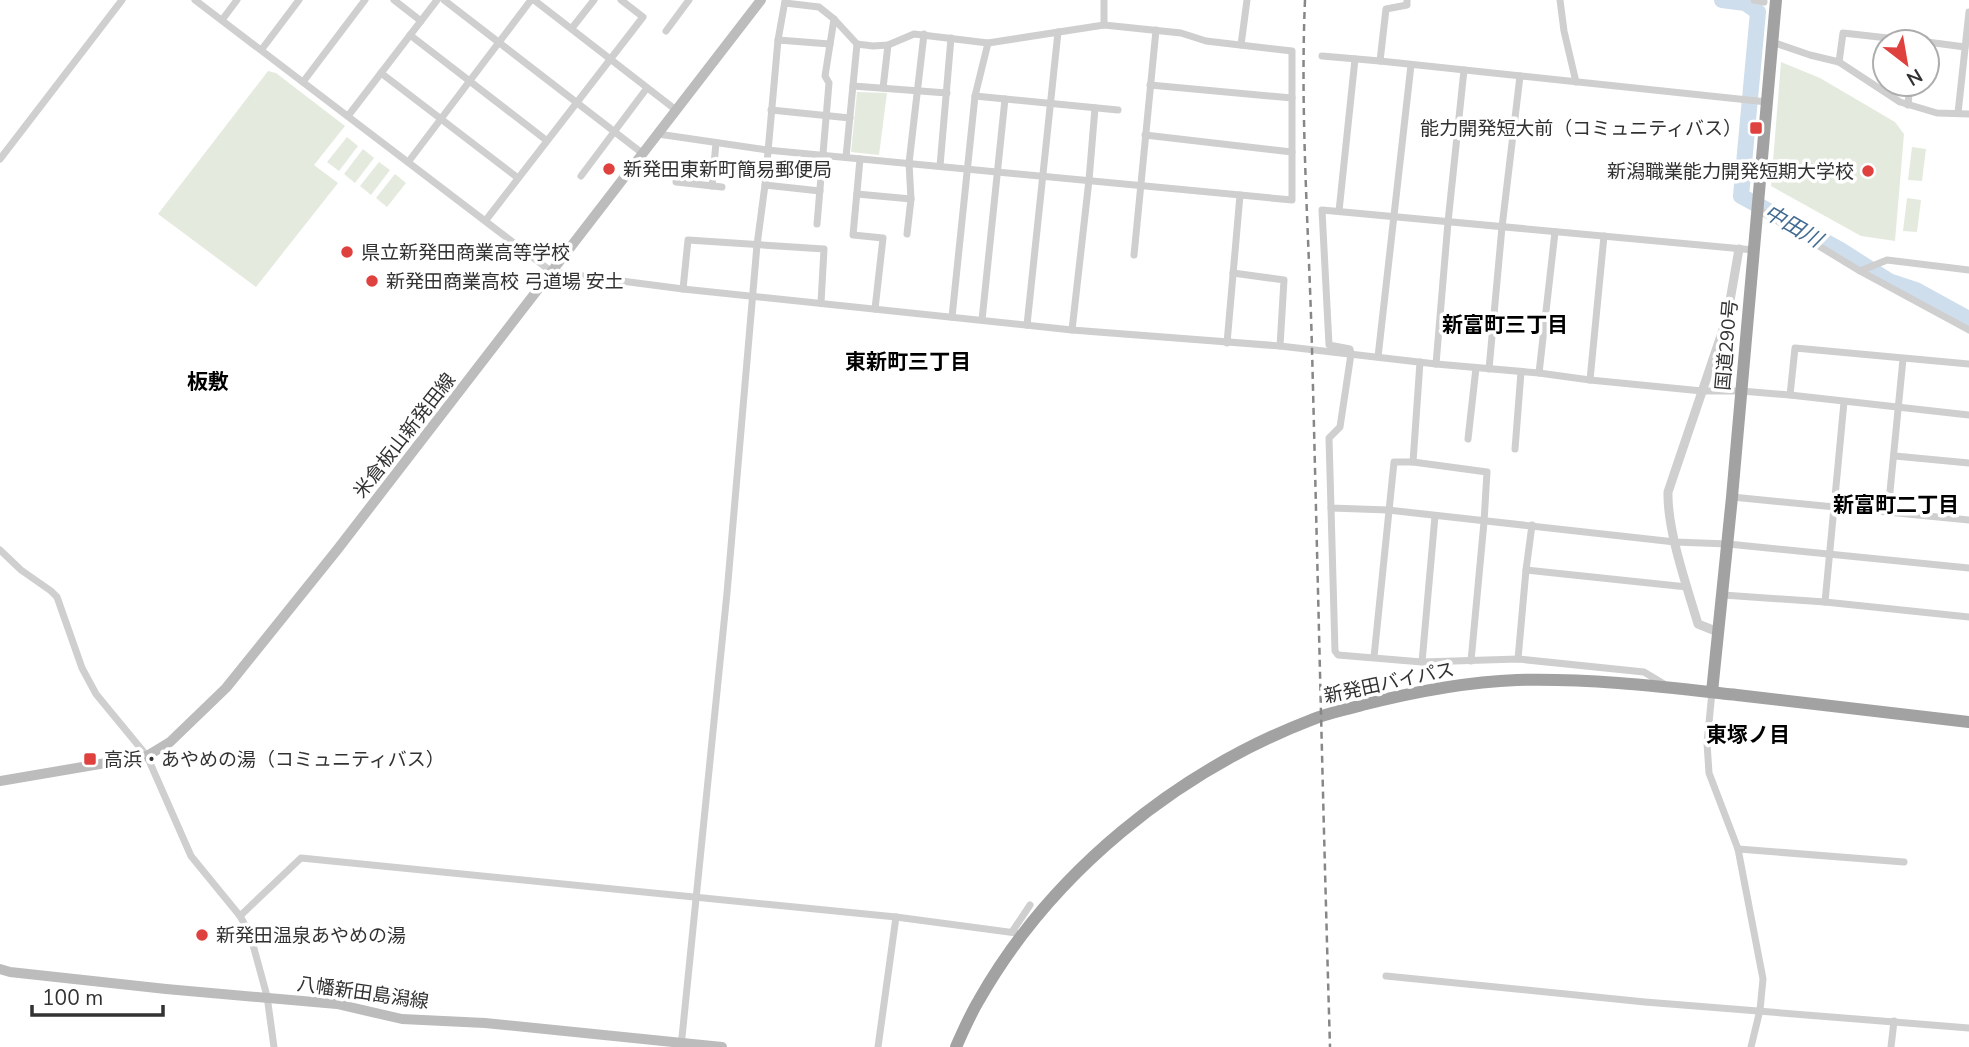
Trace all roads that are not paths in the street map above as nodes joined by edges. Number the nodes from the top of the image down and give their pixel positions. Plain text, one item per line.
1 (122, 0) edge
2 (195, 0) edge
3 (237, 0) edge
4 (299, 0) edge
5 (365, 0) edge
6 (394, 0) edge
7 (437, 0) edge
8 (444, 0) edge
9 (533, 0) edge
10 (594, 0) edge
11 (621, 0) edge
12 (689, 0) edge
13 (761, 0) edge
14 (1104, 0) edge
15 (1247, 0) edge
16 (1407, 0) edge
17 (1560, 0) edge
18 (1754, 0) edge
19 (785, 1) edge
20 (1770, 1) edge
21 (1969, 15) edge
22 (834, 19) junction
23 (222, 20) junction
24 (421, 21) junction
25 (1104, 25) junction
26 (572, 28) junction
27 (1156, 30) junction
28 (666, 31) dead end
29 (1058, 32) junction
30 (923, 34) junction
31 (410, 35) junction
32 (1871, 36) edge
33 (951, 38) junction
34 (778, 40) junction
35 (499, 41) junction
36 (1772, 42) junction
37 (988, 43) junction
38 (830, 44) junction
39 (857, 44) junction
40 (1941, 44) edge
41 (888, 45) junction
42 (1241, 45) junction
43 (1965, 47) junction
44 (262, 49) junction
45 (1322, 56) dead end
46 (610, 58) junction
47 (1355, 59) junction
48 (1380, 61) junction
49 (1839, 62) junction
50 (1411, 65) junction
51 (1464, 70) junction
52 (381, 73) junction
53 (1520, 76) junction
54 (469, 80) junction
55 (303, 82) junction
56 (1576, 82) junction
57 (1150, 85) junction
58 (853, 86) junction
59 (647, 88) junction
60 (883, 88) junction
61 (917, 90) junction
62 (947, 93) junction
63 (975, 96) junction
64 (1909, 98) edge
65 (1005, 99) junction
66 (1292, 99) junction
67 (577, 102) junction
68 (1767, 102) junction
69 (1050, 104) junction
70 (1908, 105) junction
71 (1095, 108) junction
72 (676, 110) junction
73 (771, 110) junction
74 (1118, 110) dead end
75 (1958, 113) junction
76 (1969, 114) edge
77 (348, 116) junction
78 (827, 116) junction
79 (850, 118) junction
80 (440, 119) junction
81 (615, 131) junction
82 (658, 134) junction
83 (1145, 135) junction
84 (547, 140) junction
85 (716, 143) junction
86 (767, 150) junction
87 (1292, 152) junction
88 (642, 153) junction
89 (824, 155) junction
90 (846, 157) junction
91 (0, 159) edge
92 (860, 159) junction
93 (409, 161) junction
94 (909, 163) junction
95 (940, 166) junction
96 (968, 169) junction
97 (997, 172) junction
98 (581, 176) dead end
99 (1043, 176) junction
100 (518, 178) junction
101 (1089, 180) junction
102 (676, 182) dead end
103 (765, 185) junction
104 (1140, 185) junction
105 (712, 186) junction
106 (722, 187) dead end
107 (820, 191) junction
108 (857, 194) junction
109 (1240, 195) junction
110 (911, 199) junction
111 (1758, 203) junction
112 (1339, 211) junction
113 (1394, 216) junction
114 (486, 220) junction
115 (1448, 222) junction
116 (817, 224) dead end
117 (1502, 227) junction
118 (1555, 232) junction
119 (907, 234) dead end
120 (1604, 236) junction
121 (757, 245) junction
122 (1739, 249) junction
123 (1754, 250) junction
124 (1134, 255) dead end
125 (1969, 270) edge
126 (1860, 271) junction
127 (552, 272) junction
128 (1233, 273) junction
129 (683, 289) junction
130 (753, 296) junction
131 (821, 303) junction
132 (875, 309) junction
133 (952, 317) junction
134 (982, 320) junction
135 (1027, 325) junction
136 (1072, 330) junction
137 (1969, 330) edge
138 (1227, 343) junction
139 (1280, 346) junction
140 (1351, 354) junction
141 (1378, 357) junction
142 (1903, 359) junction
143 (1420, 362) junction
144 (1436, 364) junction
145 (1969, 364) edge
146 (1476, 368) junction
147 (1489, 369) junction
148 (1521, 372) junction
149 (1539, 373) junction
150 (1590, 380) junction
151 (1702, 391) junction
152 (1741, 391) junction
153 (1790, 395) junction
154 (1844, 402) junction
155 (1900, 408) junction
156 (1969, 415) edge
157 (1468, 439) dead end
158 (1514, 449) dead end
159 (1895, 456) junction
160 (1413, 462) junction
161 (1969, 463) edge
162 (1732, 497) junction
163 (1833, 506) junction
164 (1331, 508) junction
165 (1388, 510) junction
166 (1888, 512) junction
167 (1435, 516) junction
168 (1969, 520) edge
169 (1484, 522) junction
170 (1532, 525) junction
171 (1675, 542) junction
172 (1728, 544) junction
173 (0, 551) edge
174 (1829, 554) junction
175 (1969, 568) edge
176 (1526, 570) junction
177 (1687, 587) junction
178 (1723, 594) junction
179 (1825, 602) junction
180 (1969, 617) edge
181 (1718, 632) junction
182 (1374, 657) junction
183 (1518, 659) junction
184 (1471, 661) junction
185 (1422, 662) junction
186 (1669, 687) junction
187 (1712, 692) junction
188 (1969, 722) edge
189 (147, 756) junction
190 (0, 781) edge
191 (1738, 849) junction
192 (1903, 862) dead end
193 (696, 898) junction
194 (1030, 905) dead end
195 (240, 916) junction
196 (896, 917) junction
197 (1018, 933) junction
198 (0, 969) edge
199 (1386, 976) dead end
200 (267, 996) junction
201 (1760, 1010) junction
202 (1894, 1021) junction
203 (1969, 1028) edge
204 (681, 1045) edge
205 (274, 1047) edge
206 (722, 1047) edge
207 (878, 1047) edge
208 (956, 1047) edge
209 (1751, 1047) edge
210 (1891, 1047) edge

1 - 91 street
2 - 23 street
3 - 23 street
4 - 44 street
5 - 55 street
6 - 24 street
7 - 24 street
8 - 35 street
9 - 26 street
9 - 35 street
10 - 26 street
11 - 46 street
12 - 28 street
13 - 72 main road, 米倉板山新発田線
14 - 25 street
15 - 42 street
16 - 48 street
17 - 56 street
18 - 20 street
19 - 22 street
19 - 34 street
20 - 36 highway, 国道290号
21 - 43 street
22 - 38 street
22 - 39 street
23 - 44 street
24 - 31 street
25 - 27 street
25 - 29 street
26 - 46 street
27 - 42 street
27 - 57 street
29 - 37 street
29 - 69 street
30 - 33 street
30 - 41 street
30 - 61 street
31 - 52 street
31 - 54 street
32 - 49 street
33 - 37 street
33 - 62 street
34 - 38 street
34 - 73 street
35 - 54 street
35 - 67 street
36 - 49 street
36 - 68 highway, 国道290号
37 - 63 street
38 - 78 street
39 - 41 street
39 - 58 street
40 - 43 street
41 - 60 street
42 - 66 street
43 - 75 street
44 - 55 street
45 - 47 street
46 - 59 street
46 - 67 street
47 - 48 street
47 - 112 street
48 - 50 street
49 - 70 street
50 - 51 street
50 - 113 street
51 - 53 street
51 - 115 street
52 - 77 street
52 - 80 street
53 - 56 street
53 - 117 street
54 - 80 street
54 - 84 street
55 - 77 street
56 - 68 street
57 - 66 street
57 - 83 street
58 - 60 street
58 - 79 street
59 - 72 street
59 - 81 street
60 - 61 street
61 - 62 street
61 - 94 street
62 - 95 street
63 - 65 street
63 - 96 street
64 - 70 street
65 - 69 street
65 - 97 street
66 - 87 street
67 - 81 street
67 - 84 street
68 - 111 highway, 国道290号
69 - 71 street
69 - 99 street
70 - 75 street
71 - 74 street
71 - 101 street
72 - 82 main road, 米倉板山新発田線
73 - 78 street
73 - 86 street
75 - 76 street
77 - 93 street
78 - 79 street
78 - 89 street
79 - 90 street
80 - 93 street
80 - 100 street
81 - 88 street
81 - 98 street
82 - 85 street
82 - 88 main road, 米倉板山新発田線
83 - 87 street
83 - 104 street
84 - 100 street
85 - 86 street
85 - 105 street
86 - 89 street
86 - 103 street
87 - 109 street
88 - 127 main road, 米倉板山新発田線
89 - 90 street
89 - 107 street
90 - 92 street
92 - 94 street
92 - 108 street
93 - 114 street
94 - 95 street
94 - 110 street
95 - 96 street
96 - 97 street
96 - 133 street
97 - 99 street
97 - 134 street
99 - 101 street
99 - 135 street
100 - 114 street
101 - 104 street
101 - 136 street
102 - 105 street
103 - 107 street
103 - 121 street
104 - 109 street
104 - 124 street
105 - 106 street
107 - 116 street
108 - 110 street
108 - 132 street
109 - 128 street
110 - 119 street
111 - 123 highway, 国道290号
111 - 126 street
112 - 113 street
112 - 140 street
113 - 115 street
113 - 141 street
114 - 127 street
115 - 117 street
115 - 144 street
117 - 118 street
117 - 147 street
118 - 120 street
118 - 149 street
120 - 122 street
120 - 150 street
121 - 129 street
121 - 130 street
121 - 131 street
122 - 123 street
122 - 151 street
123 - 152 highway, 国道290号
125 - 126 street
126 - 137 street
127 - 129 street
127 - 189 main road, 米倉板山新発田線
128 - 138 street
128 - 139 street
129 - 130 street
130 - 131 street
130 - 193 street
131 - 132 street
132 - 133 street
133 - 134 street
134 - 135 street
135 - 136 street
136 - 138 street
138 - 139 street
139 - 140 street
140 - 141 street
140 - 164 street
141 - 143 street
142 - 145 street
142 - 153 street
142 - 155 street
143 - 144 street
143 - 160 street
144 - 146 street
146 - 147 street
146 - 157 street
147 - 148 street
148 - 149 street
148 - 158 street
149 - 150 street
150 - 151 street
151 - 152 street
151 - 171 street
152 - 153 street
152 - 162 highway, 国道290号
153 - 154 street
154 - 155 street
154 - 163 street
155 - 156 street
155 - 159 street
159 - 161 street
159 - 166 street
160 - 165 street
160 - 169 street
162 - 163 street
162 - 172 highway, 国道290号
163 - 166 street
163 - 174 street
164 - 165 street
164 - 182 street
165 - 167 street
165 - 182 street
166 - 168 street
167 - 169 street
167 - 185 street
169 - 170 street
169 - 184 street
170 - 171 street
170 - 176 street
171 - 172 street
171 - 177 street
172 - 174 street
172 - 178 highway, 国道290号
173 - 189 street
174 - 175 street
174 - 179 street
176 - 177 street
176 - 183 street
177 - 181 street
178 - 179 street
178 - 181 highway, 国道290号
179 - 180 street
181 - 187 highway, 国道290号
182 - 185 street
183 - 184 street
183 - 186 street
184 - 185 street
186 - 187 highway, 新発田バイパス
186 - 197 highway, 新発田バイパス
187 - 188 highway, 新発田バイパス
187 - 191 street
189 - 190 main road, 米倉板山新発田線
189 - 195 street
191 - 192 street
191 - 201 street
193 - 195 street
193 - 196 street
193 - 204 street
194 - 197 street
195 - 200 street
196 - 197 street
196 - 207 street
197 - 208 highway, 新発田バイパス
198 - 200 main road, 八幡新田島潟線
199 - 201 street
200 - 204 main road, 八幡新田島潟線
200 - 205 street
201 - 202 street
201 - 209 street
202 - 203 street
202 - 210 street
204 - 206 main road, 八幡新田島潟線

